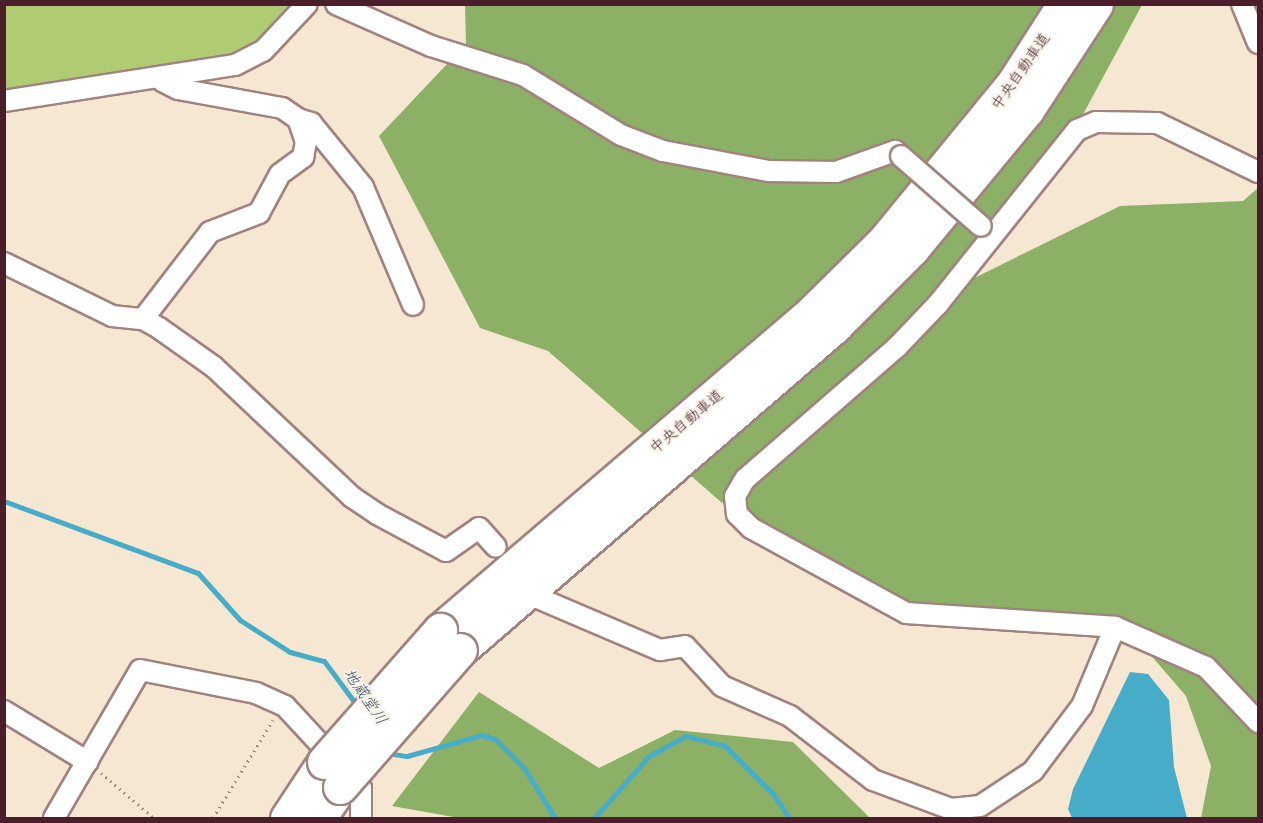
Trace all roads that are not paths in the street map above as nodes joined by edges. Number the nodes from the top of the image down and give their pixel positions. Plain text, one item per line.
1 (307, 4) edge
2 (336, 4) edge
3 (1065, 4) edge
4 (1096, 4) edge
5 (1242, 4) edge
6 (1258, 43) edge
7 (162, 81) junction
8 (4, 101) edge
9 (298, 119) junction
10 (1258, 172) edge
11 (989, 231) junction
12 (4, 263) edge
13 (413, 305) dead end
14 (142, 319) junction
15 (495, 547) dead end
16 (538, 598) dead end
17 (1115, 627) junction
18 (450, 640) junction
19 (4, 711) edge
20 (1258, 722) edge
21 (88, 762) junction
22 (332, 775) junction
23 (54, 819) edge
24 (287, 819) edge
25 (319, 819) edge
26 (361, 819) edge

1 - 7 street
2 - 11 street, bridge
3 - 18 highway, 中央自動車道
4 - 18 highway, 中央自動車道
5 - 6 street
7 - 8 street
7 - 9 street
9 - 13 street
9 - 14 street
10 - 11 street
11 - 17 street
12 - 14 street
14 - 15 street
16 - 17 street
17 - 20 street
18 - 22 highway, 中央自動車道, bridge
19 - 21 street
21 - 23 street
21 - 26 street
22 - 24 highway, 中央自動車道
22 - 25 highway, 中央自動車道

